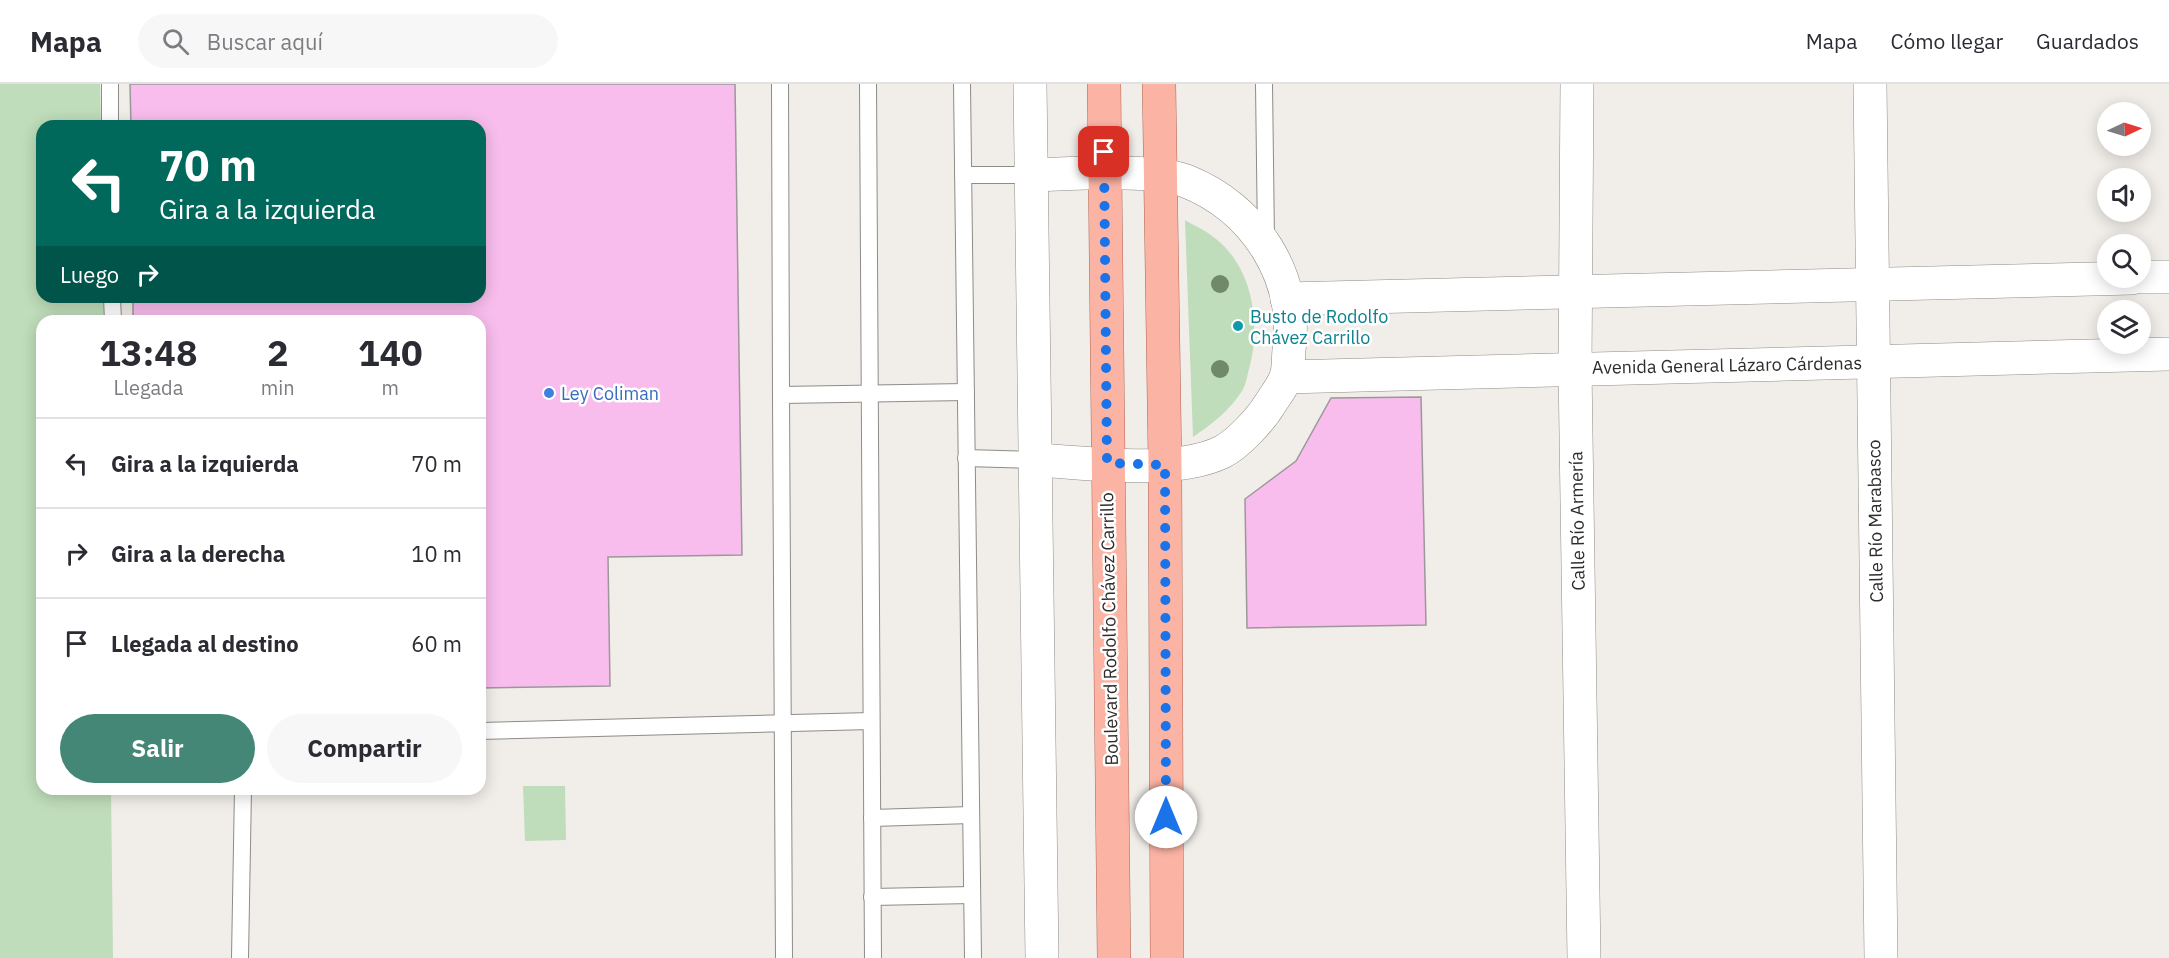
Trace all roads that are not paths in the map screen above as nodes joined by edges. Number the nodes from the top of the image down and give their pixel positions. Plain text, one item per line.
1 (110, 84) edge
2 (780, 84) edge
3 (868, 84) edge
4 (962, 84) edge
5 (1030, 84) edge
6 (1104, 84) edge
7 (1159, 84) edge
8 (1264, 84) edge
9 (1578, 84) edge
10 (1870, 84) edge
11 (110, 120) edge
12 (1160, 174) junction
13 (963, 175) junction
14 (1032, 175) junction
15 (1104, 175) junction
16 (1266, 247) junction
17 (2151, 277) edge
18 (2169, 277) edge
19 (2097, 279) edge
20 (1872, 284) junction
21 (1575, 292) junction
22 (1287, 299) junction
23 (2169, 354) edge
24 (1873, 362) junction
25 (1575, 369) junction
26 (1286, 376) junction
27 (966, 392) junction
28 (870, 393) junction
29 (781, 394) junction
30 (966, 458) junction
31 (1037, 460) junction
32 (1107, 463) junction
33 (1165, 465) junction
34 (871, 721) junction
35 (783, 722) junction
36 (486, 731) edge
37 (243, 795) edge
38 (972, 815) junction
39 (872, 818) junction
40 (972, 895) junction
41 (872, 897) junction
42 (240, 958) edge
43 (784, 958) edge
44 (873, 958) edge
45 (973, 958) edge
46 (1042, 958) edge
47 (1114, 958) edge
48 (1167, 958) edge
49 (1584, 958) edge
50 (1881, 958) edge

1 - 11 lane
2 - 29 lane
3 - 28 lane
4 - 13 lane
5 - 14 street
6 - 15 main road, Boulevard Rodolfo Chávez Carrillo
7 - 12 main road
8 - 16 lane
9 - 21 street, Calle Río Armería
10 - 20 street, Calle Río Marabasco
12 - 15 street
12 - 16 street
12 - 33 main road
13 - 14 lane
13 - 27 lane
14 - 15 street
14 - 31 street
15 - 32 main road, Boulevard Rodolfo Chávez Carrillo
16 - 22 street
17 - 18 street
19 - 20 street
20 - 21 street
20 - 24 street, Calle Río Marabasco
21 - 22 street
21 - 25 street, Calle Río Armería
22 - 26 street
23 - 24 street, Avenida General Lázaro Cárdenas
24 - 25 street, Avenida General Lázaro Cárdenas
24 - 50 street, Calle Río Marabasco
25 - 26 street, Avenida General Lázaro Cárdenas
25 - 49 street, Calle Río Armería
26 - 33 street
27 - 28 lane
27 - 30 lane
28 - 29 lane
28 - 34 lane
29 - 35 lane
30 - 31 lane
30 - 38 lane
31 - 32 street
31 - 46 street
32 - 33 street
32 - 47 main road, Boulevard Rodolfo Chávez Carrillo
33 - 48 main road
34 - 35 lane
34 - 39 lane
35 - 36 lane
35 - 43 lane
37 - 42 lane
38 - 39 lane
38 - 40 lane
39 - 41 lane
40 - 41 lane
40 - 45 lane
41 - 44 lane

